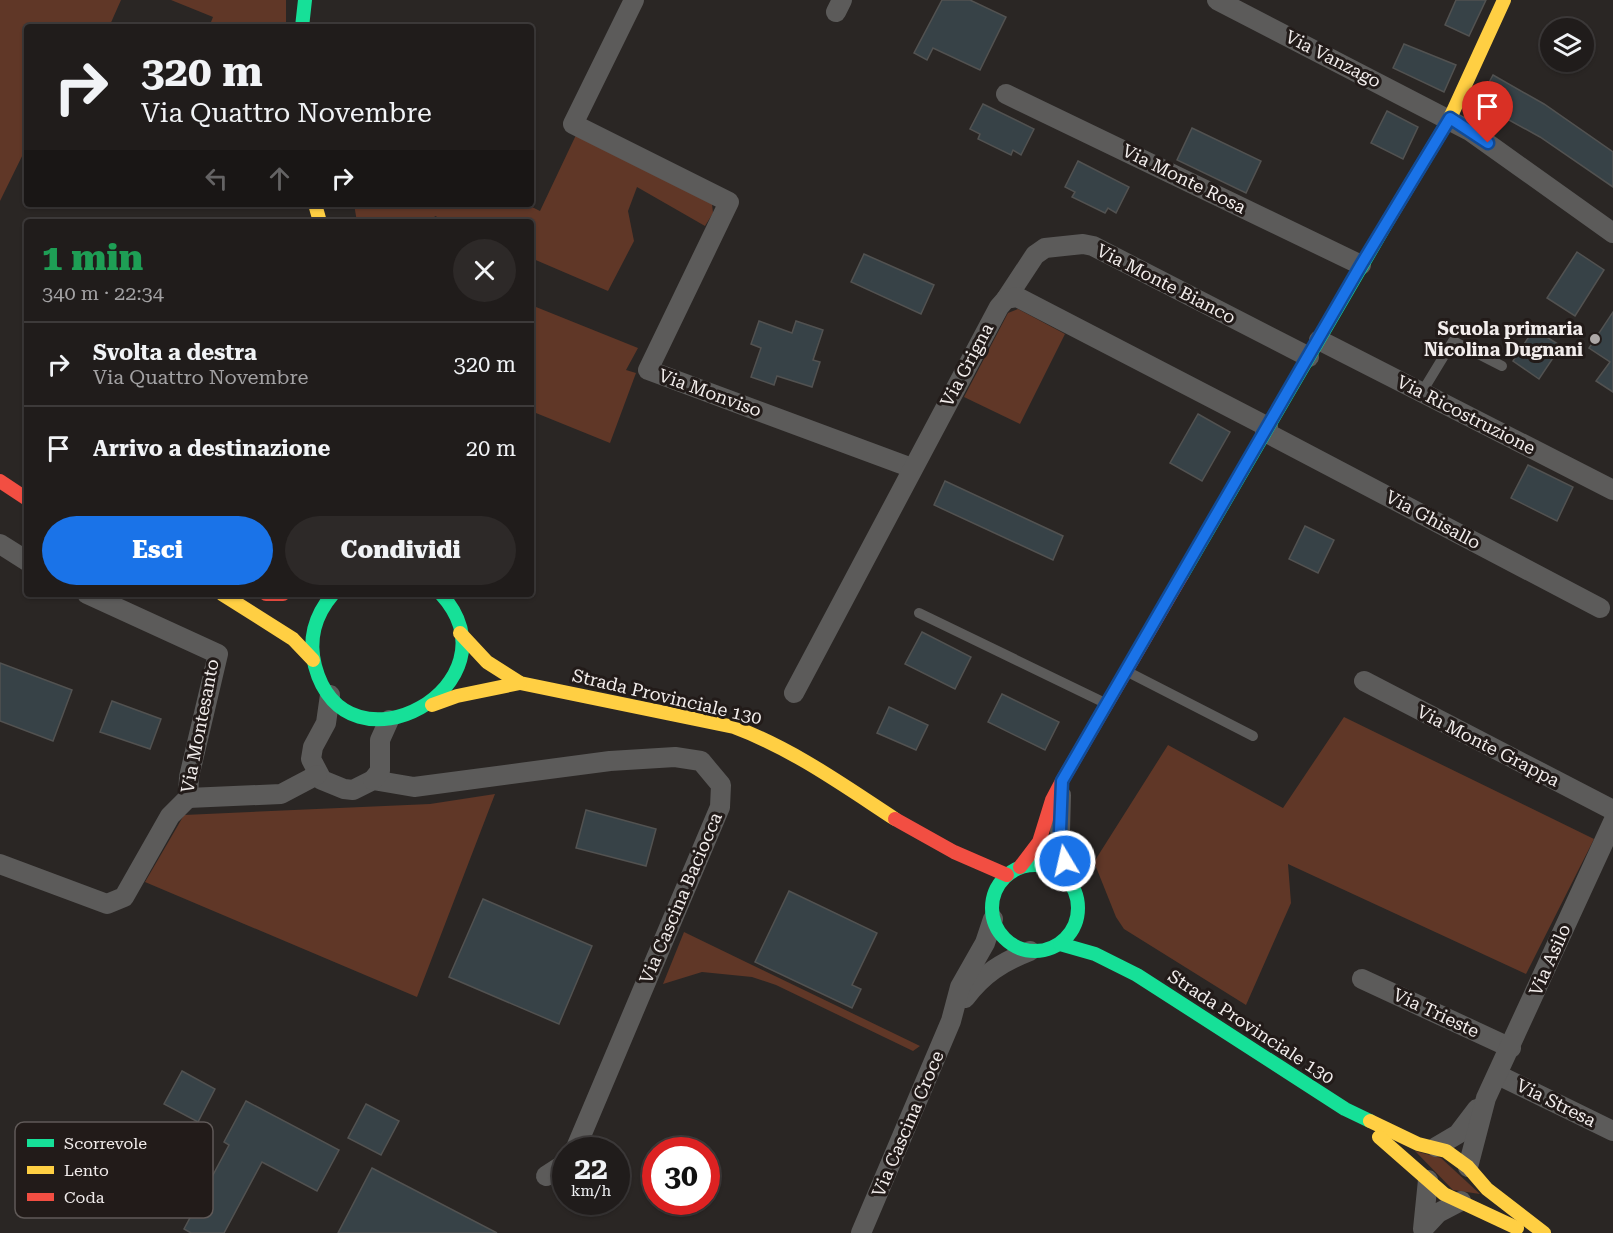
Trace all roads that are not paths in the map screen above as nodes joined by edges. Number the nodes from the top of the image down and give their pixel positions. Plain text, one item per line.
1 (305, 0) edge
2 (634, 0) edge
3 (1217, 0) edge
4 (1504, 0) edge
5 (302, 24) edge
6 (1006, 94) dead end
7 (1450, 118) junction
8 (1613, 234) edge
9 (1361, 265) junction
10 (1006, 299) junction
11 (1314, 348) junction
12 (1502, 366) dead end
13 (1422, 392) junction
14 (1267, 429) junction
15 (912, 468) junction
16 (0, 481) edge
17 (1613, 489) edge
18 (24, 497) edge
19 (0, 544) edge
20 (24, 559) edge
21 (94, 597) edge
22 (227, 597) edge
23 (330, 597) edge
24 (444, 597) edge
25 (1600, 608) dead end
26 (919, 613) dead end
27 (460, 633) junction
28 (313, 660) junction
29 (1126, 670) junction
30 (1364, 681) dead end
31 (520, 683) junction
32 (794, 693) dead end
33 (330, 694) junction
34 (1107, 704) junction
35 (432, 705) junction
36 (389, 720) junction
37 (1253, 736) dead end
38 (377, 771) junction
39 (317, 775) junction
40 (1062, 781) junction
41 (188, 798) junction
42 (1613, 810) edge
43 (1613, 822) edge
44 (923, 835) junction
45 (0, 864) edge
46 (1020, 867) junction
47 (965, 872) dead end
48 (1007, 875) junction
49 (1068, 879) junction
50 (979, 885) dead end
51 (992, 911) junction
52 (1078, 916) junction
53 (1090, 930) dead end
54 (1102, 943) dead end
55 (1060, 944) junction
56 (1030, 951) junction
57 (1137, 975) junction
58 (1362, 979) dead end
59 (953, 1015) junction
60 (1511, 1048) junction
61 (1498, 1075) junction
62 (1486, 1098) junction
63 (1345, 1109) junction
64 (1613, 1131) edge
65 (580, 1137) edge
66 (1436, 1147) junction
67 (1468, 1167) junction
68 (552, 1172) edge
69 (546, 1176) dead end
70 (1428, 1180) junction
71 (1461, 1201) junction
72 (1422, 1231) edge
73 (861, 1233) edge
74 (1527, 1233) edge
75 (1544, 1233) edge

1 - 5 street
2 - 15 street, Via Monviso
3 - 7 street, Via Vanzago
4 - 7 street
6 - 9 street, Via Monte Rosa
7 - 8 street, Via Vanzago
7 - 9 street
9 - 11 street
10 - 11 street, Via Monte Bianco
10 - 14 street
10 - 15 street, Via Grigna
11 - 13 street, Via Ricostruzione
11 - 14 street
12 - 13 lane
13 - 17 street, Via Ricostruzione
14 - 25 street, Via Ghisallo
14 - 29 street
15 - 32 street, Via Grigna
16 - 18 street
19 - 20 street
21 - 41 street, Via Montesanto
22 - 28 street
23 - 28 street
24 - 27 street
26 - 34 lane
27 - 31 street, Strada Provinciale 130
27 - 35 street
28 - 33 street
29 - 34 street
29 - 37 lane
30 - 42 street, Via Monte Grappa
31 - 35 street, Strada Provinciale 130
31 - 44 street, Strada Provinciale 130
33 - 36 street
33 - 39 street
34 - 40 street
35 - 36 street, Strada Provinciale 130
36 - 38 street
38 - 39 street
38 - 65 street, Via Cascina Baciocca
39 - 41 street
40 - 46 street
40 - 49 street
41 - 45 street, Via Montesanto
43 - 60 street, Via Asilo
44 - 47 street, Strada Provinciale 130
44 - 48 street, Strada Provinciale 130
46 - 48 street
46 - 49 street
48 - 51 street
49 - 52 street
50 - 51 street
51 - 56 street
51 - 59 street, Via Cascina Croce
52 - 53 street
52 - 55 street
54 - 57 street, Strada Provinciale 130
55 - 56 street, Strada Provinciale 130
55 - 57 street, Strada Provinciale 130
56 - 59 street, Via Cascina Croce
57 - 63 street, Strada Provinciale 130
58 - 60 street, Via Trieste
59 - 73 street, Via Cascina Croce
60 - 61 street, Via Asilo
61 - 62 street, Via Asilo
61 - 64 street, Via Stresa
62 - 66 street, Via Asilo
62 - 67 street, Via Asilo
63 - 66 street, Strada Provinciale 130
63 - 70 street, Strada Provinciale 130
66 - 67 street, Strada Provinciale 130
67 - 75 street, Strada Provinciale 130
68 - 69 street
70 - 71 street, Strada Provinciale 130
70 - 72 street
71 - 72 street
71 - 74 street, Strada Provinciale 130

